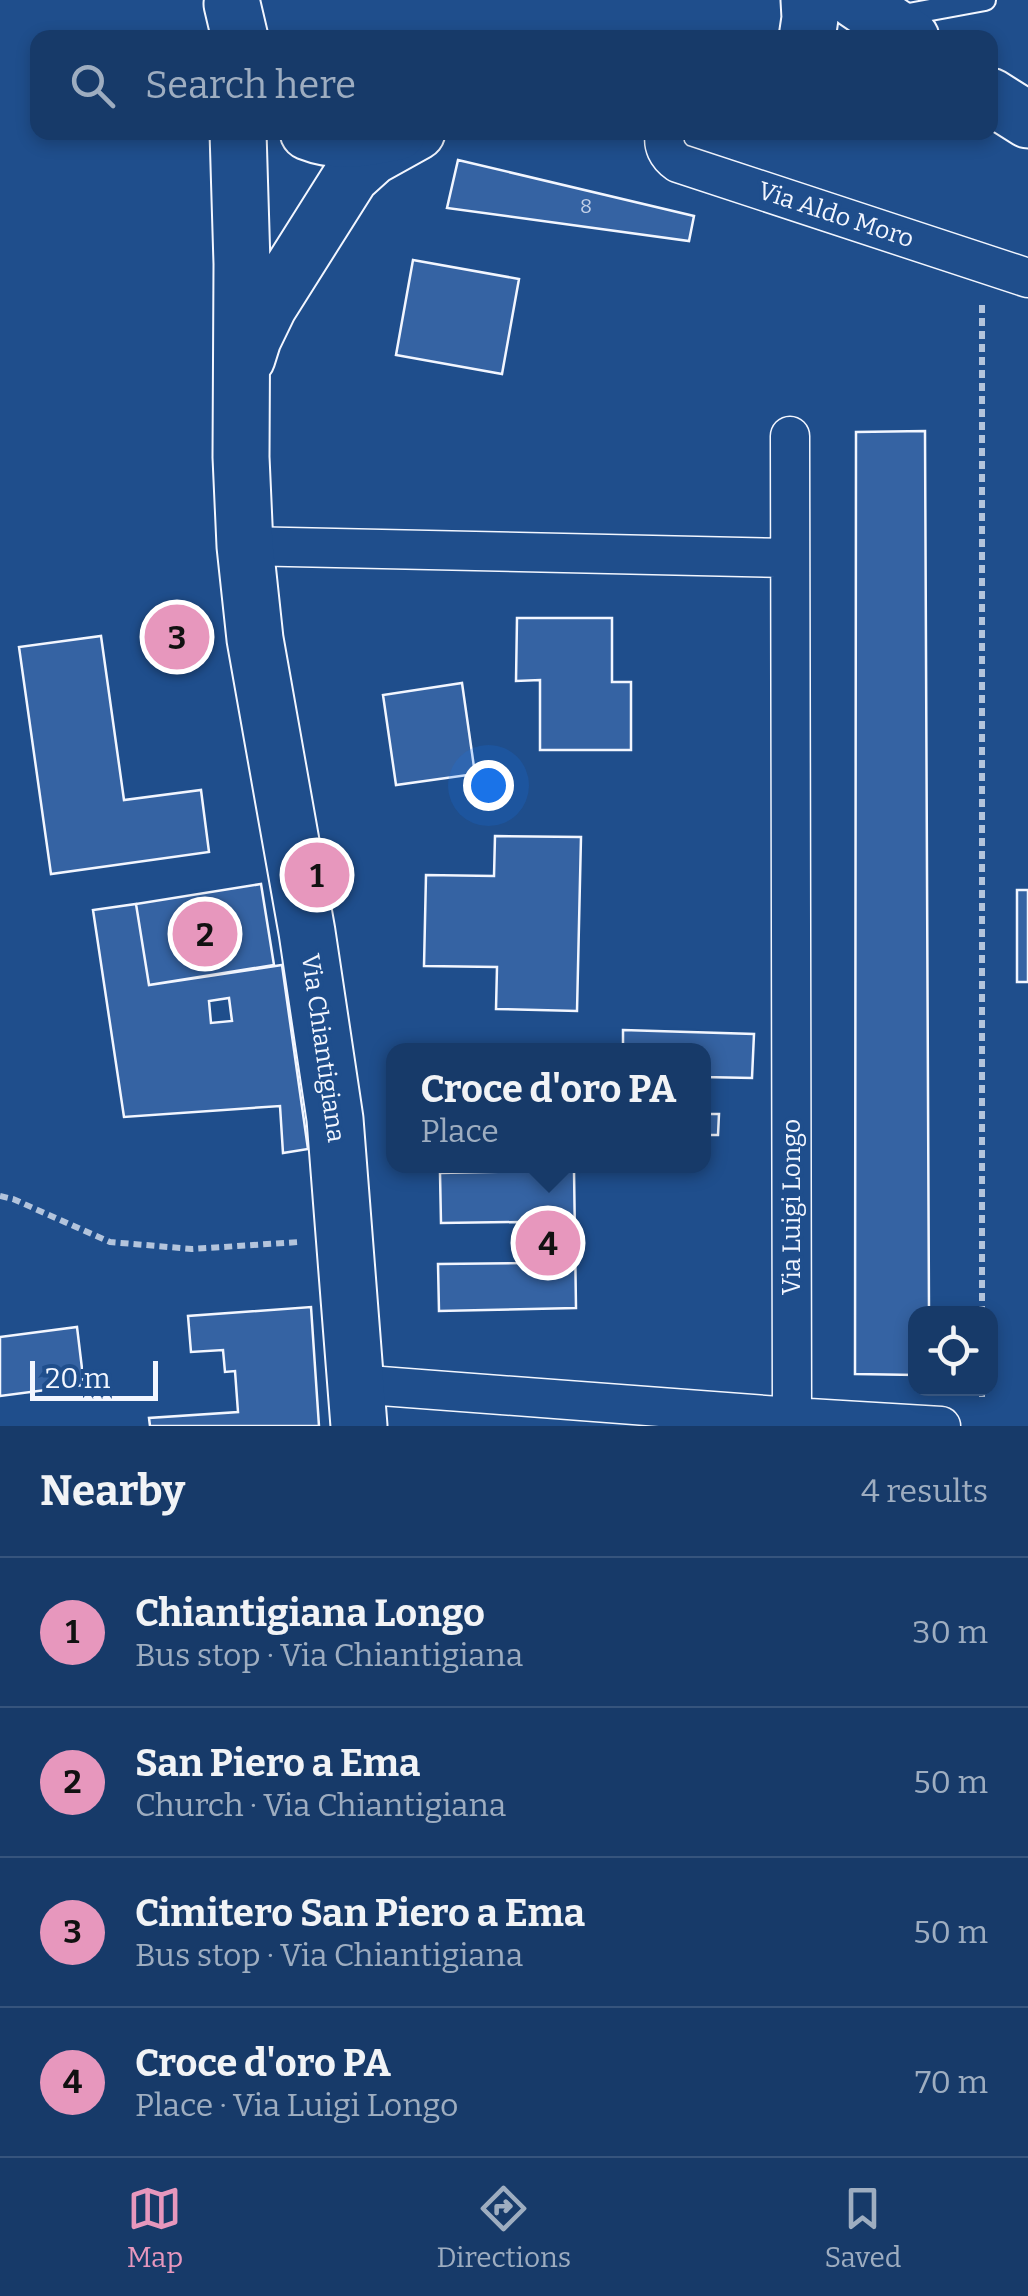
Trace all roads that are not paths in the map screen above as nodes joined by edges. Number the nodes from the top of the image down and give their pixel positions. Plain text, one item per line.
1 (809, 0) edge
2 (985, 0) edge
3 (884, 18) edge
4 (808, 30) edge
5 (238, 140) edge
6 (403, 140) edge
7 (664, 140) edge
8 (1028, 278) edge
9 (242, 375) junction
10 (790, 436) dead end
11 (245, 546) junction
12 (790, 558) junction
13 (357, 1405) edge
14 (792, 1418) junction
15 (941, 1426) edge

1 - 4 street
2 - 3 lane
5 - 9 street, Via Chiantigiana
6 - 9 street, Via Chiantigiana
7 - 8 street, Via Aldo Moro
9 - 11 street, Via Chiantigiana
10 - 12 street, Via Luigi Longo
11 - 12 street
11 - 13 street, Via Chiantigiana
12 - 14 street, Via Luigi Longo
13 - 14 street
14 - 15 street

